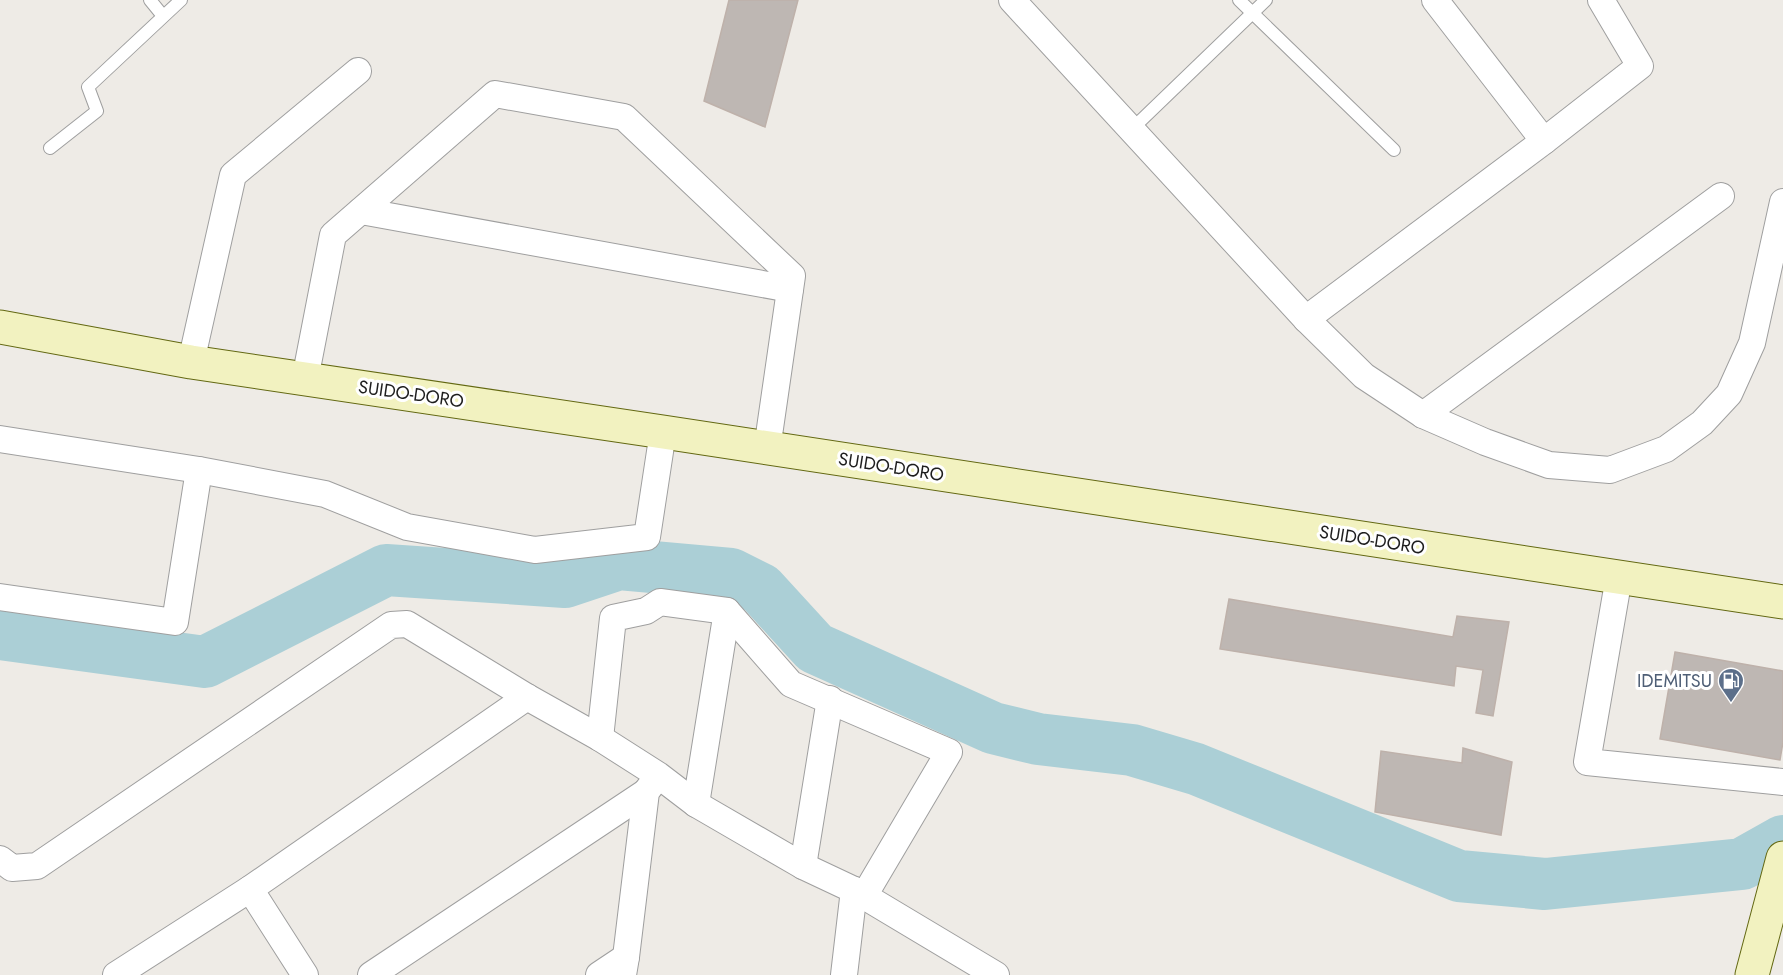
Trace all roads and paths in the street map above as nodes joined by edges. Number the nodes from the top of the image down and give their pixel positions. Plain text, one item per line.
1 (150, 0) edge
2 (181, 0) edge
3 (1011, 0) edge
4 (1239, 0) edge
5 (1266, 0) edge
6 (1435, 0) edge
7 (1601, 0) edge
8 (1252, 14) junction
9 (163, 16) junction
10 (358, 71) dead end
11 (1131, 130) junction
12 (1544, 141) junction
13 (50, 148) dead end
14 (1394, 150) dead end
15 (1721, 196) dead end
16 (1783, 202) edge
17 (360, 211) junction
18 (790, 289) junction
19 (1306, 319) junction
20 (0, 327) edge
21 (191, 362) junction
22 (305, 379) junction
23 (1424, 416) junction
24 (663, 432) junction
25 (0, 439) edge
26 (767, 449) junction
27 (199, 470) junction
28 (1619, 578) junction
29 (0, 597) edge
30 (1783, 602) edge
31 (727, 611) junction
32 (527, 697) junction
33 (830, 699) junction
34 (600, 738) junction
35 (1783, 782) edge
36 (652, 784) junction
37 (696, 804) junction
38 (1783, 858) edge
39 (0, 859) edge
40 (803, 866) junction
41 (250, 889) junction
42 (859, 893) junction
43 (624, 966) edge
44 (116, 975) edge
45 (305, 975) edge
46 (371, 975) edge
47 (599, 975) edge
48 (844, 975) edge
49 (996, 975) edge
50 (1752, 975) edge

1 - 9 lane
2 - 9 lane
3 - 11 street
4 - 8 lane
5 - 8 lane
6 - 12 street
7 - 12 street
8 - 11 lane
8 - 14 lane
9 - 13 lane
10 - 21 street
11 - 19 street
12 - 19 street
15 - 23 street
16 - 23 street
17 - 18 street
17 - 18 street
17 - 22 street
18 - 26 street
19 - 23 street
20 - 21 street, SUIDO-DORO
21 - 22 street, SUIDO-DORO
22 - 24 street, SUIDO-DORO
24 - 26 street, SUIDO-DORO
24 - 27 street
25 - 27 street
26 - 28 street, SUIDO-DORO
27 - 29 street
28 - 30 street, SUIDO-DORO
28 - 35 street
31 - 33 street
31 - 34 street
31 - 37 street
32 - 34 street
32 - 39 street
32 - 41 street
33 - 40 street
33 - 42 street
34 - 36 street
36 - 37 street
36 - 43 street
36 - 46 street
37 - 40 street
38 - 50 street
40 - 42 street
41 - 44 street
41 - 45 street
42 - 48 street
42 - 49 street
43 - 47 street

